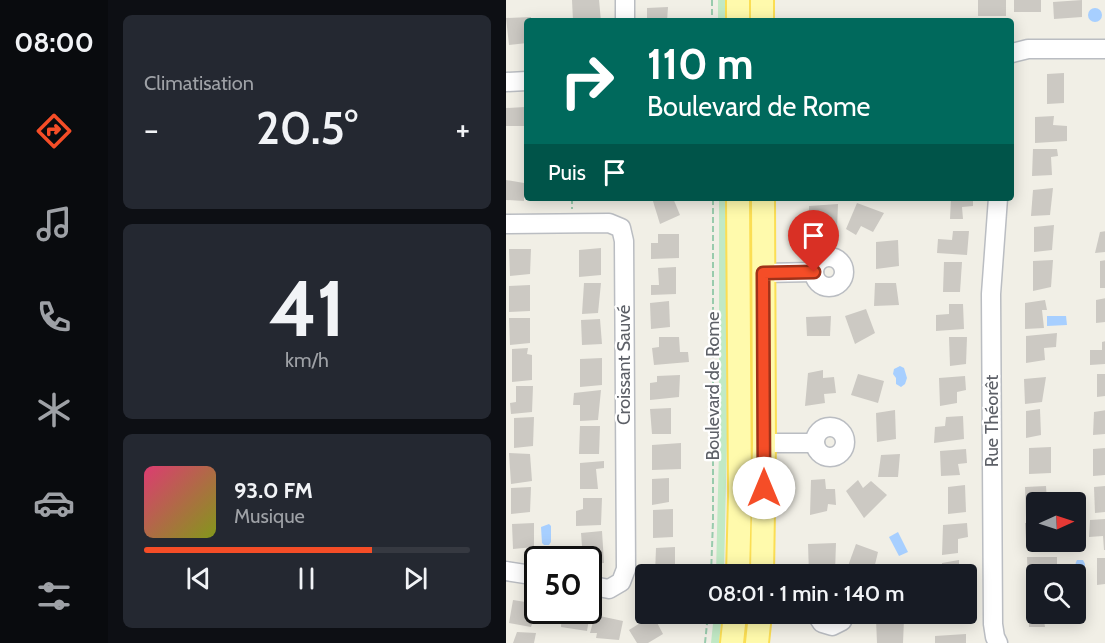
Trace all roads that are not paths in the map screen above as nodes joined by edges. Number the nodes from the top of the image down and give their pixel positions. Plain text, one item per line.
1 (625, 0) edge
2 (738, 0) edge
3 (762, 0) edge
4 (625, 18) edge
5 (738, 18) edge
6 (762, 18) edge
7 (1106, 48) edge
8 (1014, 52) edge
9 (524, 81) edge
10 (506, 82) edge
11 (738, 201) edge
12 (763, 201) edge
13 (998, 201) edge
14 (506, 224) edge
15 (814, 272) dead end
16 (763, 273) junction
17 (764, 443) junction
18 (815, 443) dead end
19 (737, 564) edge
20 (762, 564) edge
21 (506, 571) edge
22 (524, 574) edge
23 (602, 588) edge
24 (734, 624) edge
25 (759, 624) edge
26 (732, 643) edge
27 (757, 643) edge
28 (998, 643) edge

1 - 4 street
2 - 5 main road
3 - 6 main road
7 - 8 street
9 - 10 street
11 - 19 main road, Boulevard de Rome
12 - 16 main road
13 - 28 street, Rue Théorêt
14 - 23 street, Croissant Sauvé
15 - 16 street
16 - 17 main road
17 - 18 street
17 - 20 main road
21 - 22 street
24 - 26 main road
25 - 27 main road

